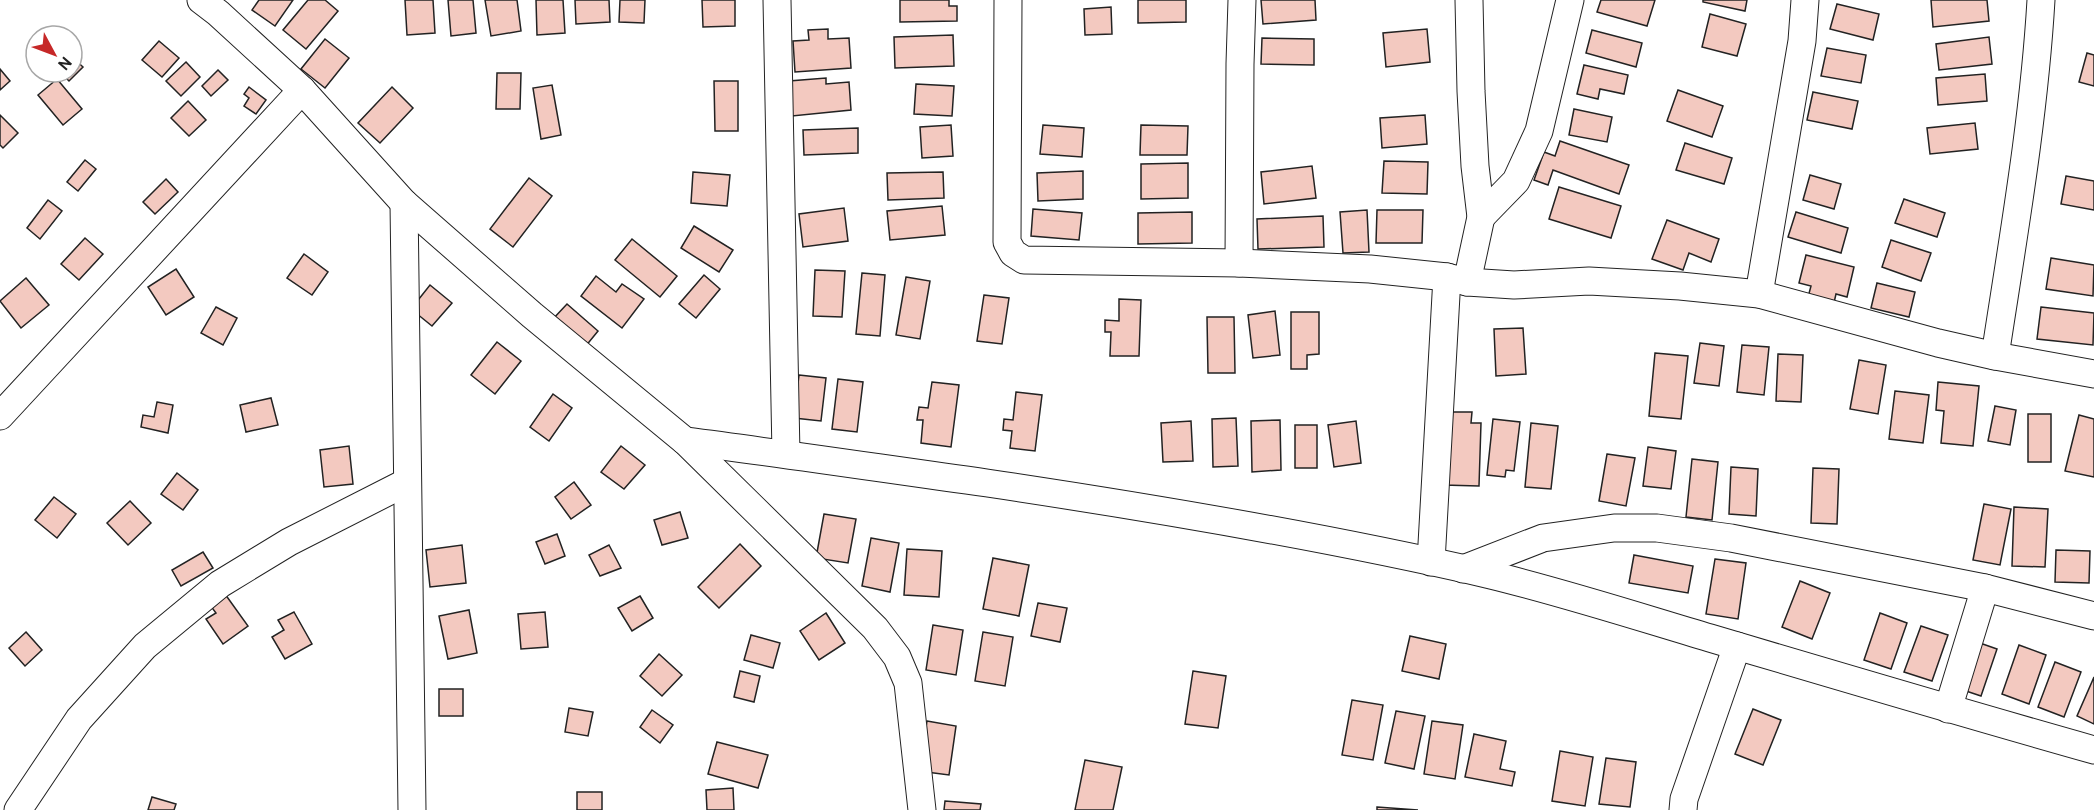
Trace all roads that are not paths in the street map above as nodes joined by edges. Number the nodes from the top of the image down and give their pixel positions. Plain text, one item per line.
1 (201, 0) edge
2 (777, 0) edge
3 (1008, 0) edge
4 (1242, 0) edge
5 (1469, 0) edge
6 (1570, 0) edge
7 (1805, 0) edge
8 (2041, 0) edge
9 (302, 90) junction
10 (404, 203) junction
11 (1481, 217) junction
12 (1239, 263) junction
13 (1457, 279) junction
14 (1759, 294) junction
15 (1995, 356) junction
16 (2094, 374) edge
17 (0, 416) edge
18 (685, 441) junction
19 (786, 454) junction
20 (407, 482) junction
21 (1431, 562) junction
22 (1463, 569) junction
23 (1984, 588) junction
24 (2094, 616) edge
25 (1737, 646) junction
26 (1948, 709) junction
27 (2094, 750) edge
28 (18, 810) edge
29 (412, 810) edge
30 (921, 810) edge
31 (1683, 810) edge

1 - 9 street
2 - 19 street
3 - 12 street
4 - 12 street
5 - 11 street
6 - 11 street
7 - 14 street
8 - 15 street
9 - 10 street
9 - 17 street
10 - 18 street
10 - 20 street
11 - 13 street
12 - 13 street
13 - 14 street
13 - 21 street
14 - 15 street
15 - 16 street
18 - 19 street
18 - 30 street
19 - 21 street
20 - 28 street
20 - 29 street
21 - 22 street
22 - 23 street
22 - 25 street
23 - 24 street
23 - 26 street
25 - 26 street
25 - 31 street
26 - 27 street

